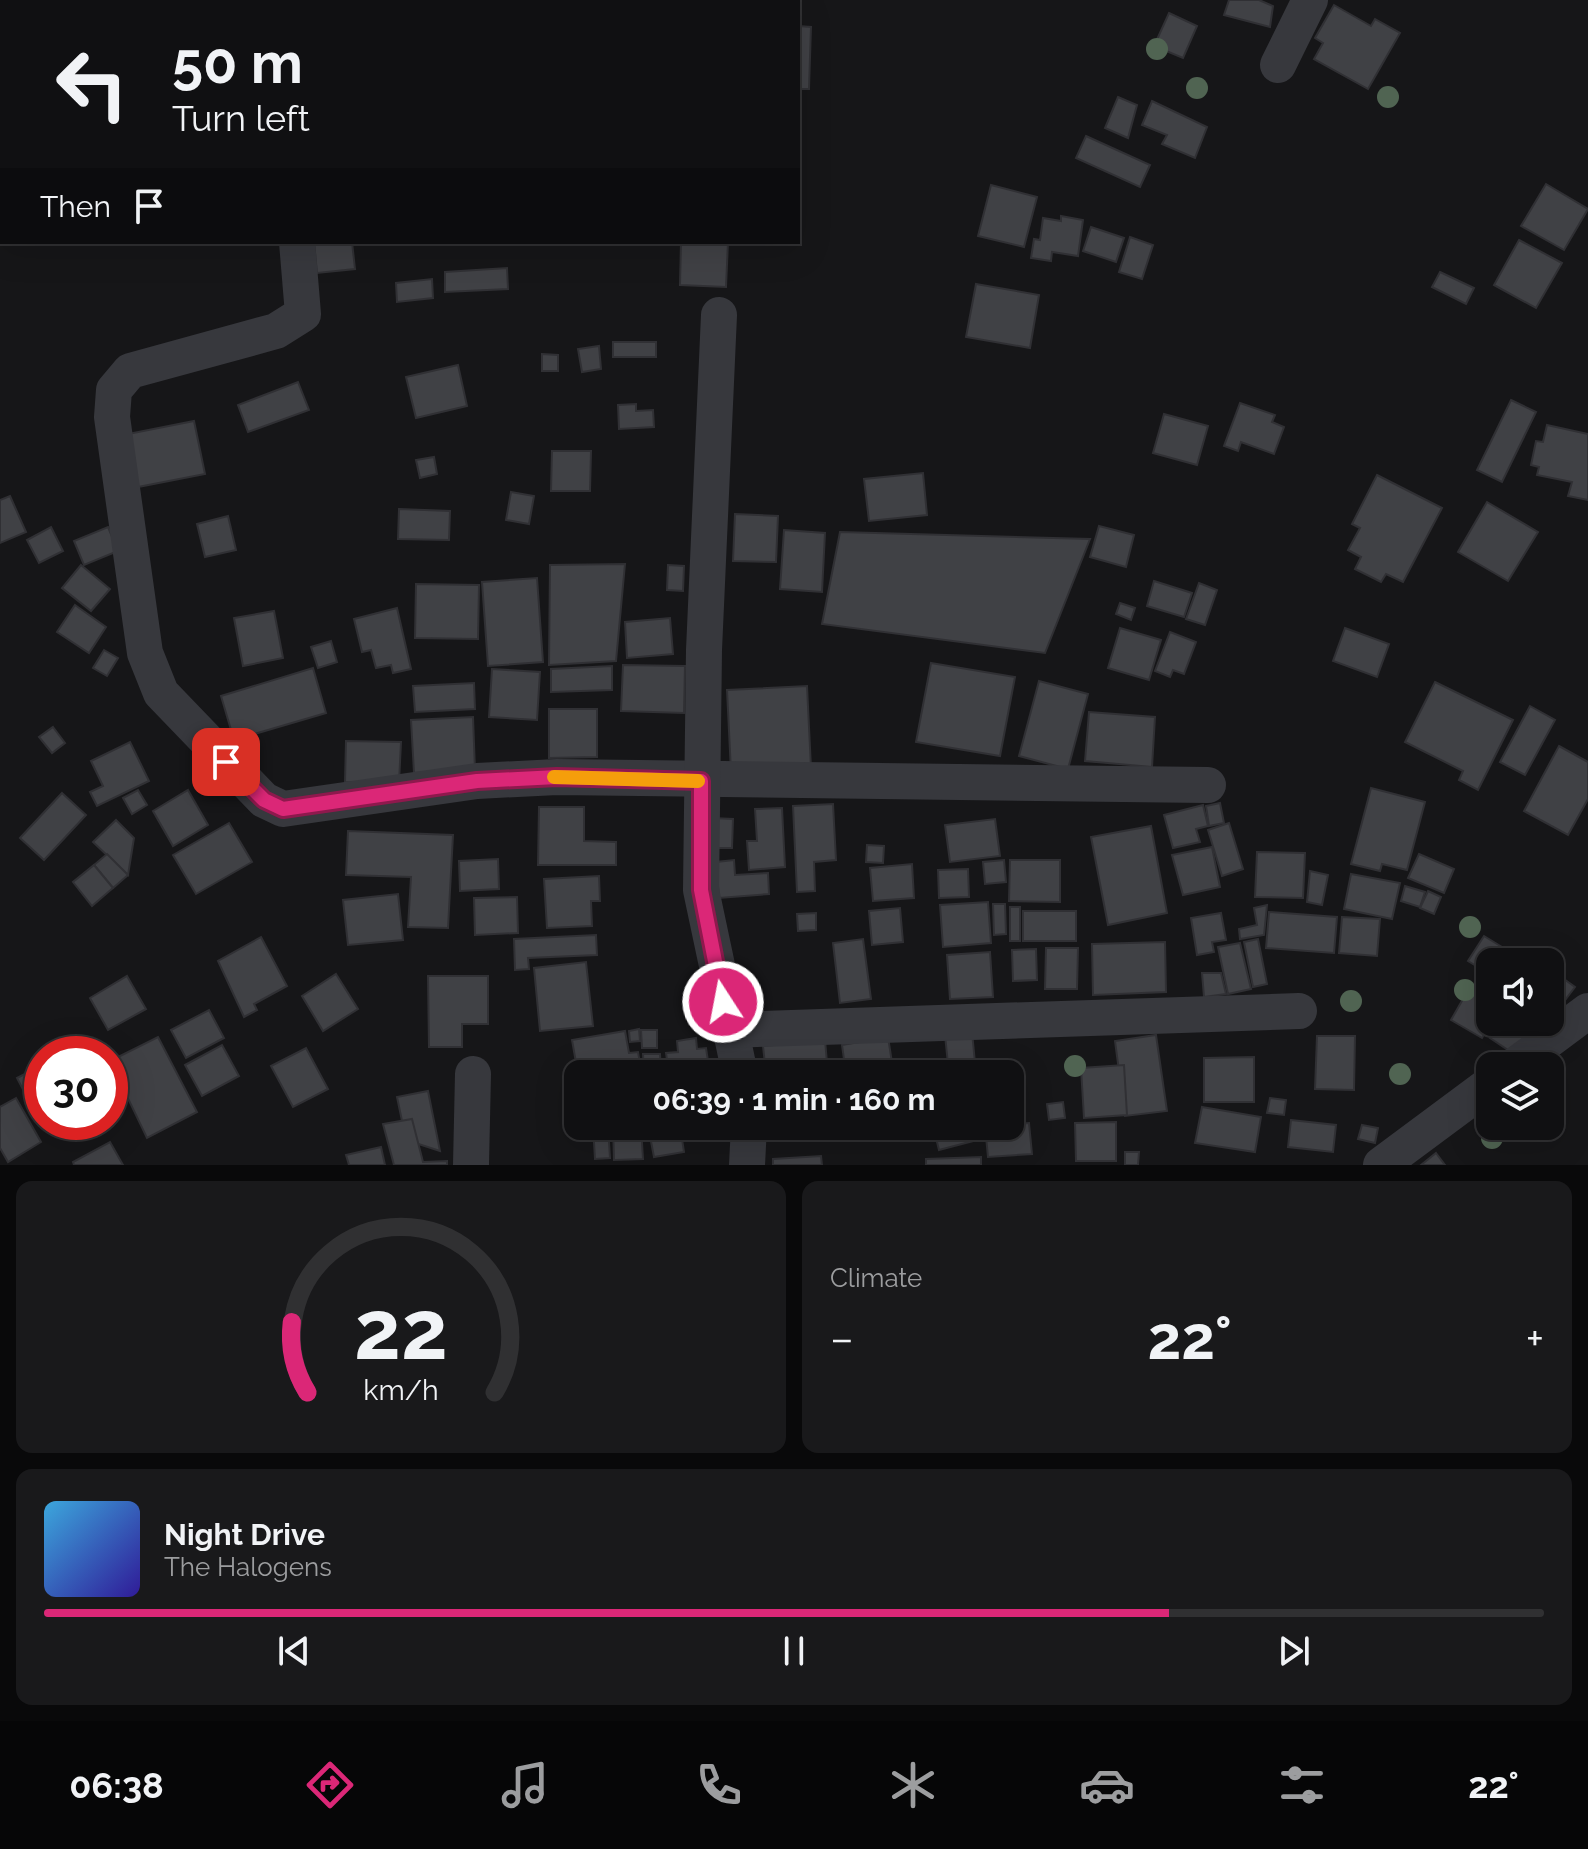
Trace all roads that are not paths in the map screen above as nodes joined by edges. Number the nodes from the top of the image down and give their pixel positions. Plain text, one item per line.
1 (1310, 0) edge
2 (1278, 65) dead end
3 (297, 244) edge
4 (719, 315) dead end
5 (701, 781) junction
6 (1208, 785) dead end
7 (1299, 1011) dead end
8 (1588, 1011) edge
9 (729, 1030) junction
10 (1533, 1052) edge
11 (736, 1060) edge
12 (473, 1074) dead end
13 (1476, 1094) edge
14 (748, 1140) edge
15 (471, 1165) edge
16 (747, 1165) edge
17 (1381, 1165) edge

1 - 2 street
3 - 5 street
4 - 5 street
5 - 6 street
5 - 9 street
7 - 9 street
8 - 10 street
9 - 11 street
12 - 15 street
13 - 17 street
14 - 16 street

